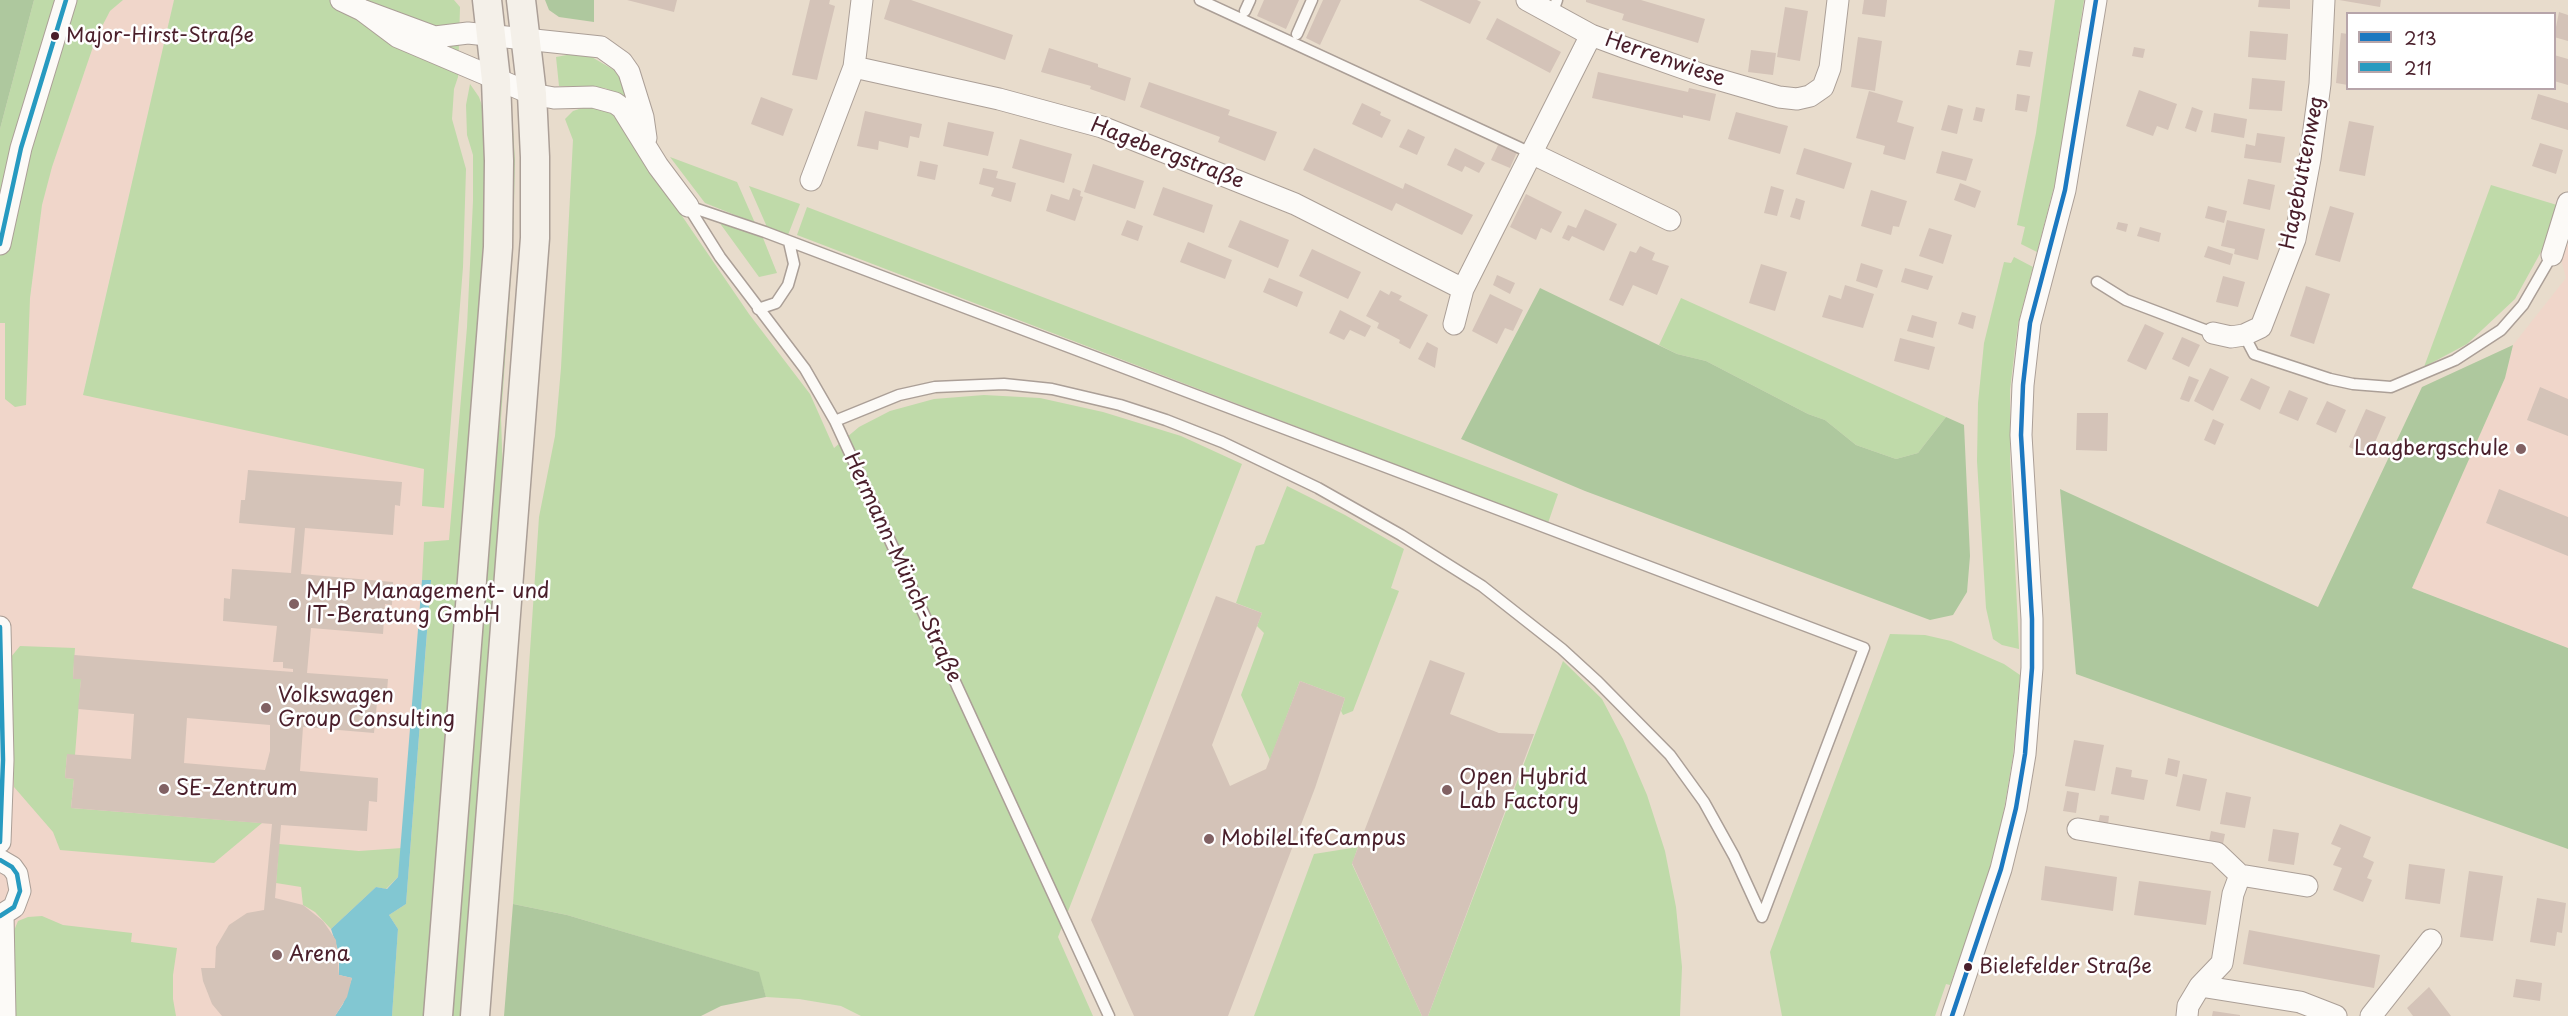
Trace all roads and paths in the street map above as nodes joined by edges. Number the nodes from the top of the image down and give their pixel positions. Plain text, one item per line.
1 (66, 0) edge
2 (341, 0) edge
3 (487, 0) edge
4 (521, 0) edge
5 (862, 0) edge
6 (1200, 0) edge
7 (1250, 0) edge
8 (1312, 0) edge
9 (1527, 0) edge
10 (1838, 0) edge
11 (2096, 0) edge
12 (2324, 0) edge
13 (1555, 7) edge
14 (362, 10) junction
15 (1245, 11) dead end
16 (1297, 34) dead end
17 (1591, 35) junction
18 (491, 36) junction
19 (525, 40) junction
20 (854, 67) junction
21 (496, 80) junction
22 (532, 94) junction
23 (648, 147) junction
24 (1531, 153) junction
25 (811, 180) dead end
26 (2568, 203) edge
27 (688, 206) junction
28 (1670, 220) dead end
29 (789, 242) junction
30 (0, 244) edge
31 (2552, 255) joint
32 (2097, 282) dead end
33 (1463, 289) junction
34 (758, 309) junction
35 (1454, 324) dead end
36 (2213, 333) joint
37 (2244, 335) junction
38 (835, 421) junction
39 (0, 627) edge
40 (2078, 829) dead end
41 (0, 842) edge
42 (0, 860) edge
43 (2240, 875) junction
44 (2307, 886) dead end
45 (1, 916) edge
46 (2431, 940) dead end
47 (2200, 986) junction
48 (5, 1016) edge
49 (438, 1016) edge
50 (475, 1016) edge
51 (1109, 1016) edge
52 (1952, 1016) edge
53 (2187, 1016) edge
54 (2336, 1016) edge
55 (2371, 1016) edge

1 - 30 street
2 - 14 street
3 - 18 main road
4 - 19 main road
5 - 20 street
6 - 24 lane
7 - 15 lane
8 - 16 lane
9 - 13 street, Herrenwiese
10 - 17 street, Herrenwiese
11 - 52 street
12 - 37 street, Hagebuttenweg
13 - 17 street, Herrenwiese
14 - 18 street
14 - 21 street
17 - 24 street
18 - 19 street, Hermann-Münch-Straße
18 - 21 main road
19 - 22 main road
19 - 23 street, Hermann-Münch-Straße
20 - 25 street
20 - 33 street, Hagebergstraße
21 - 22 street, Hermann-Münch-Straße
21 - 49 main road
22 - 23 street, Hermann-Münch-Straße
22 - 50 main road
23 - 27 street, Hermann-Münch-Straße
24 - 28 street
24 - 33 street
26 - 31 street
27 - 29 lane
27 - 34 lane, Hermann-Münch-Straße
29 - 34 lane
29 - 38 lane
31 - 37 lane
32 - 36 lane
33 - 35 street
34 - 38 lane, Hermann-Münch-Straße
36 - 37 street
38 - 51 lane, Hermann-Münch-Straße
39 - 41 street
40 - 43 street
42 - 45 street
43 - 44 street
43 - 47 street
45 - 48 street
46 - 55 street
47 - 53 street
47 - 54 street

